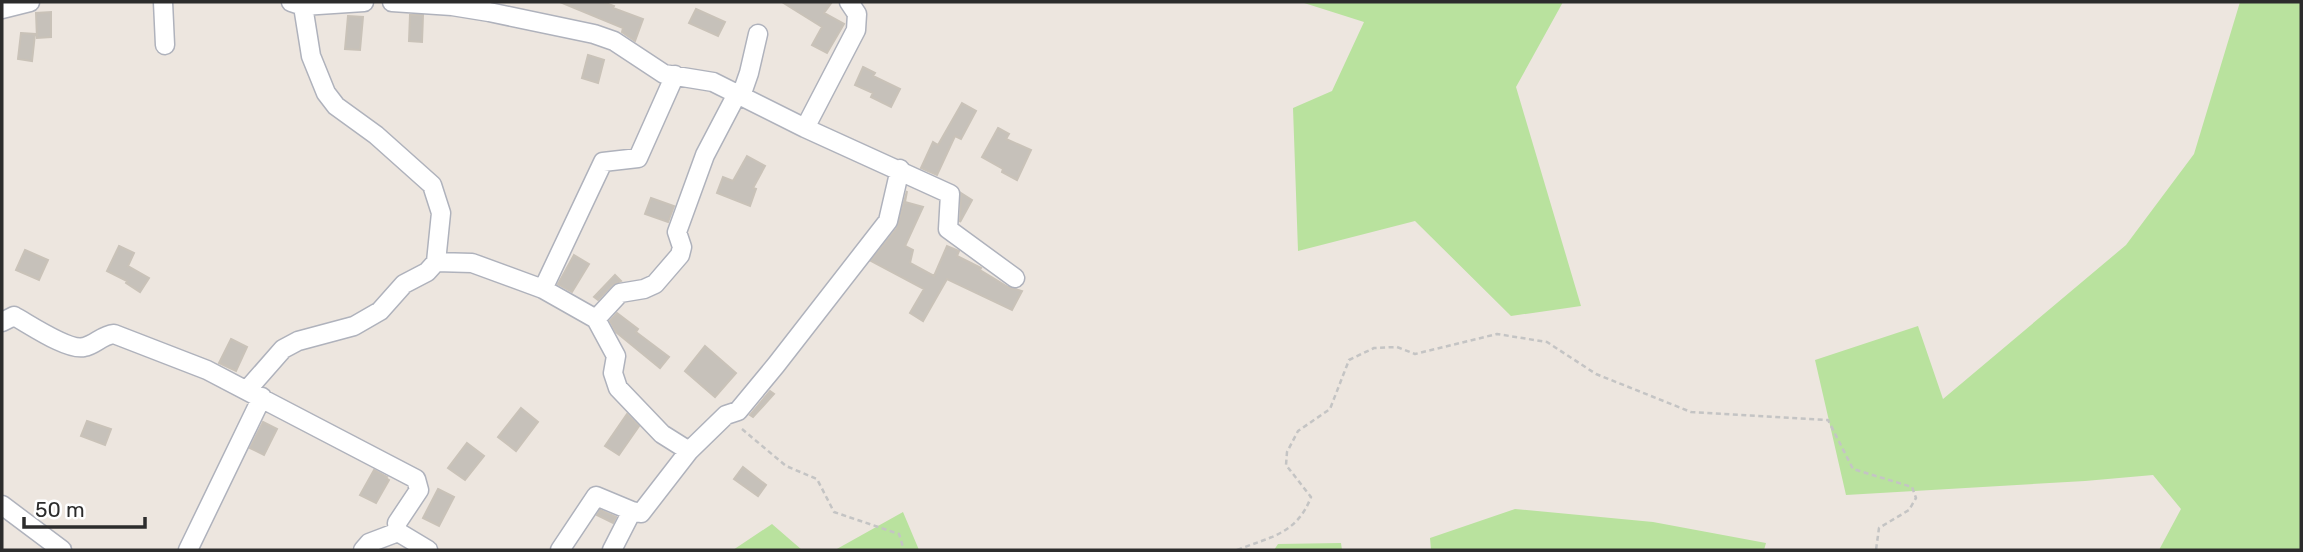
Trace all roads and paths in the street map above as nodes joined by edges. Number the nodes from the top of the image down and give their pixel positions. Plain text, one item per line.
1 (30, 2) edge
2 (163, 2) edge
3 (348, 2) edge
4 (364, 2) edge
5 (392, 2) edge
6 (849, 2) edge
7 (297, 4) edge
8 (2, 9) edge
9 (758, 34) dead end
10 (165, 45) dead end
11 (676, 75) junction
12 (739, 95) junction
13 (804, 128) junction
14 (900, 169) junction
15 (436, 262) junction
16 (1015, 278) dead end
17 (543, 289) junction
18 (596, 318) junction
19 (2, 323) edge
20 (255, 393) junction
21 (726, 415) junction
22 (690, 451) junction
23 (2, 505) edge
24 (632, 512) junction
25 (398, 532) junction
26 (62, 550) edge
27 (188, 550) edge
28 (363, 550) edge
29 (428, 550) edge
30 (560, 550) edge
31 (612, 550) edge
32 (905, 550) edge
33 (1237, 550) edge
34 (1876, 550) edge

1 - 8 street
2 - 10 street
3 - 4 street
3 - 7 street
5 - 11 street
6 - 13 street
7 - 15 street
9 - 12 street
11 - 12 street
11 - 17 street
12 - 13 street
12 - 18 street
13 - 14 street
14 - 16 street
14 - 21 street
15 - 17 street
15 - 20 street
17 - 18 street
18 - 22 street
19 - 20 street
20 - 25 street
20 - 27 street
21 - 22 street
21 - 32 path
22 - 24 street
23 - 26 street
24 - 30 street
24 - 31 street
25 - 28 street
25 - 29 street
33 - 34 path

